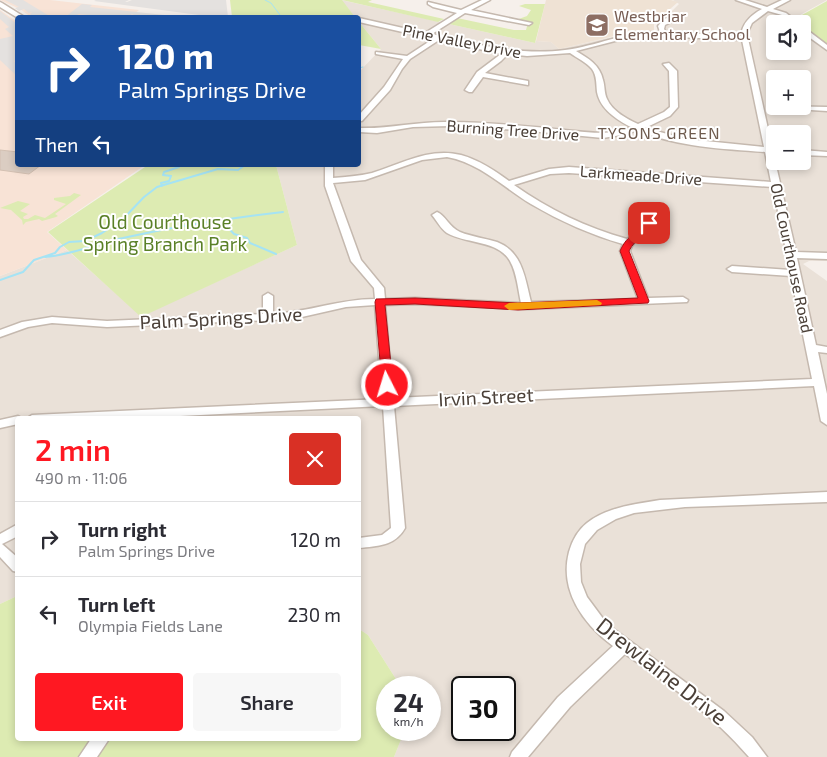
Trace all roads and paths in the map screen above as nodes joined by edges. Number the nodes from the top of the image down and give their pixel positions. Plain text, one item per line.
1 (488, 0) edge
2 (739, 0) edge
3 (787, 0) edge
4 (430, 3) dead end
5 (0, 4) edge
6 (768, 9) junction
7 (463, 11) junction
8 (17, 15) edge
9 (785, 15) edge
10 (677, 17) dead end
11 (361, 20) edge
12 (529, 23) dead end
13 (664, 34) junction
14 (426, 35) junction
15 (811, 35) edge
16 (438, 38) junction
17 (745, 38) junction
18 (827, 48) edge
19 (571, 51) junction
20 (378, 52) dead end
21 (506, 52) junction
22 (408, 58) junction
23 (667, 64) dead end
24 (480, 74) junction
25 (525, 83) dead end
26 (469, 90) dead end
27 (759, 105) junction
28 (766, 105) edge
29 (811, 108) edge
30 (827, 109) edge
31 (361, 117) edge
32 (638, 126) junction
33 (766, 129) edge
34 (361, 130) edge
35 (766, 149) edge
36 (811, 153) edge
37 (827, 154) edge
38 (329, 167) edge
39 (775, 170) edge
40 (328, 181) junction
41 (507, 184) junction
42 (777, 185) junction
43 (437, 215) dead end
44 (649, 223) dead end
45 (628, 242) junction
46 (791, 255) junction
47 (827, 256) edge
48 (732, 269) dead end
49 (795, 273) junction
50 (268, 296) dead end
51 (683, 300) dead end
52 (644, 301) junction
53 (380, 302) junction
54 (527, 306) junction
55 (268, 317) junction
56 (0, 334) edge
57 (811, 348) junction
58 (827, 350) edge
59 (819, 382) junction
60 (389, 402) junction
61 (139, 416) edge
62 (15, 421) edge
63 (827, 421) edge
64 (0, 424) edge
65 (827, 498) edge
66 (15, 531) edge
67 (0, 540) edge
68 (361, 542) edge
69 (0, 549) edge
70 (15, 564) edge
71 (624, 645) junction
72 (99, 741) edge
73 (86, 757) edge
74 (518, 757) edge
75 (759, 757) edge

1 - 7 street
2 - 6 street
3 - 6 street
4 - 7 street
5 - 8 street
6 - 9 street
6 - 17 street
7 - 12 street
7 - 14 street
10 - 13 street
11 - 14 street, Pine Valley Drive
13 - 17 street, Pine Valley Drive
13 - 19 street, Pine Valley Drive
14 - 16 street, Pine Valley Drive
15 - 18 street
16 - 21 street, Pine Valley Drive
16 - 22 street
17 - 27 street, Old Courthouse Road
19 - 21 street, Pine Valley Drive
19 - 32 street
20 - 22 street
21 - 24 street
22 - 31 street
23 - 32 street, Burning Tree Drive
24 - 25 street
24 - 26 street
27 - 28 street
27 - 33 street, Old Courthouse Road
29 - 30 street
32 - 34 street, Burning Tree Drive
32 - 35 street
36 - 37 street
38 - 40 street
39 - 42 street, Old Courthouse Road
40 - 41 street
40 - 53 street
41 - 42 street, Larkmeade Drive
41 - 45 street
42 - 46 street, Old Courthouse Road
43 - 54 street
44 - 45 street
45 - 52 street
46 - 47 street
46 - 49 street, Old Courthouse Road
48 - 49 street
49 - 57 street, Old Courthouse Road
50 - 55 street
51 - 52 street, Palm Springs Drive
52 - 54 street, Palm Springs Drive
53 - 54 street, Palm Springs Drive
53 - 55 street, Palm Springs Drive
53 - 60 street
55 - 56 street, Palm Springs Drive
57 - 58 street
57 - 59 street, Old Courthouse Road
59 - 60 street, Irvin Street
59 - 63 street, Old Courthouse Road
60 - 61 street, Irvin Street
60 - 68 street
62 - 64 street
65 - 71 street, Drewlaine Drive
66 - 67 street
69 - 70 street
71 - 74 street
71 - 75 street, Drewlaine Drive
72 - 73 street

